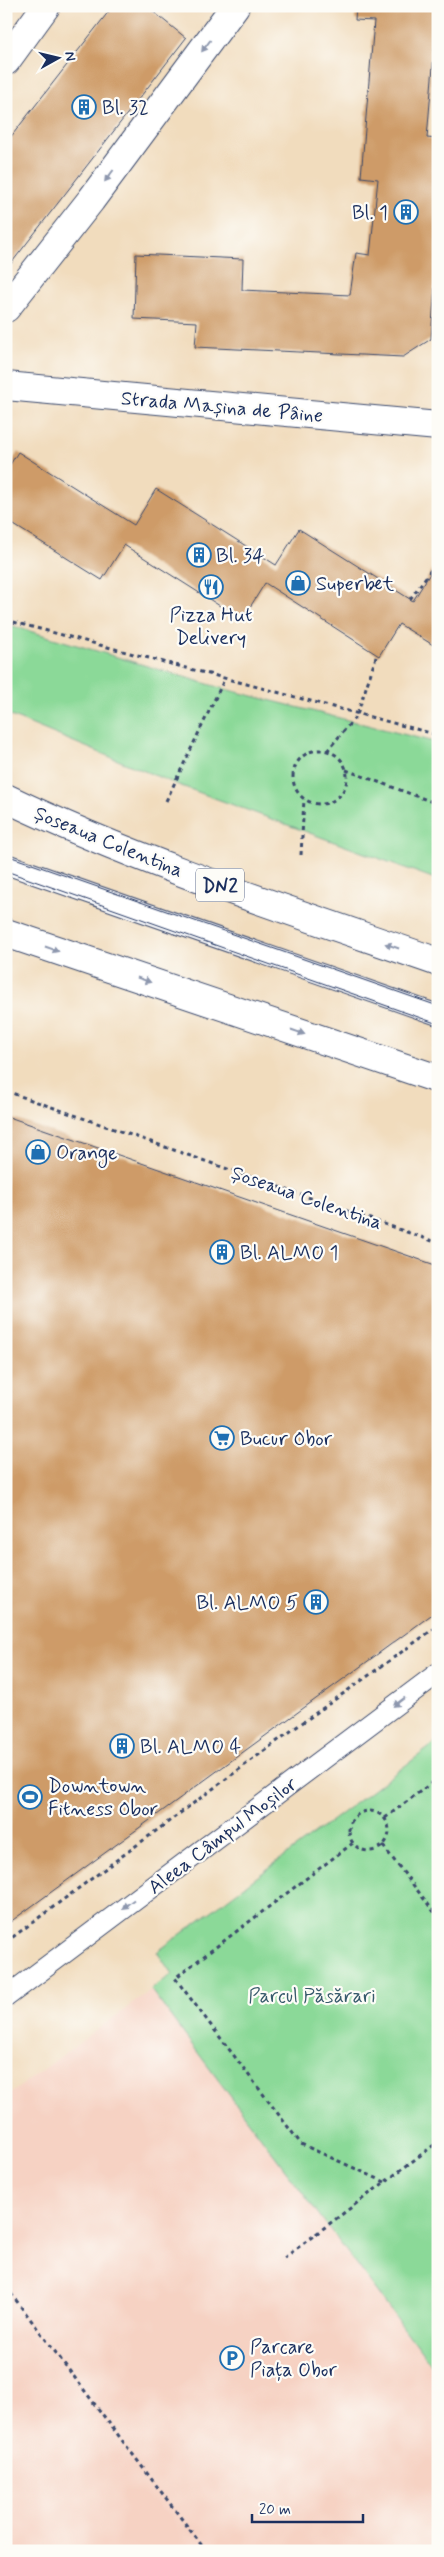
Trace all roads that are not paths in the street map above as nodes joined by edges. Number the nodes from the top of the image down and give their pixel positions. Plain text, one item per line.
1 (46, 6) edge
2 (235, 6) edge
3 (6, 61) edge
4 (6, 308) edge
5 (6, 386) edge
6 (438, 426) edge
7 (6, 798) edge
8 (6, 864) edge
9 (6, 933) edge
10 (438, 962) edge
11 (438, 1015) edge
12 (438, 1079) edge
13 (438, 1673) edge
14 (12, 1993) edge

1 - 3 main road
2 -> 4 main road
5 - 6 main road, Strada Mașina de Pâine
10 -> 7 main road, Șoseaua Colentina / DN2
8 - 11 lane
9 -> 12 main road
13 -> 14 lane, Aleea Câmpul Moșilor

